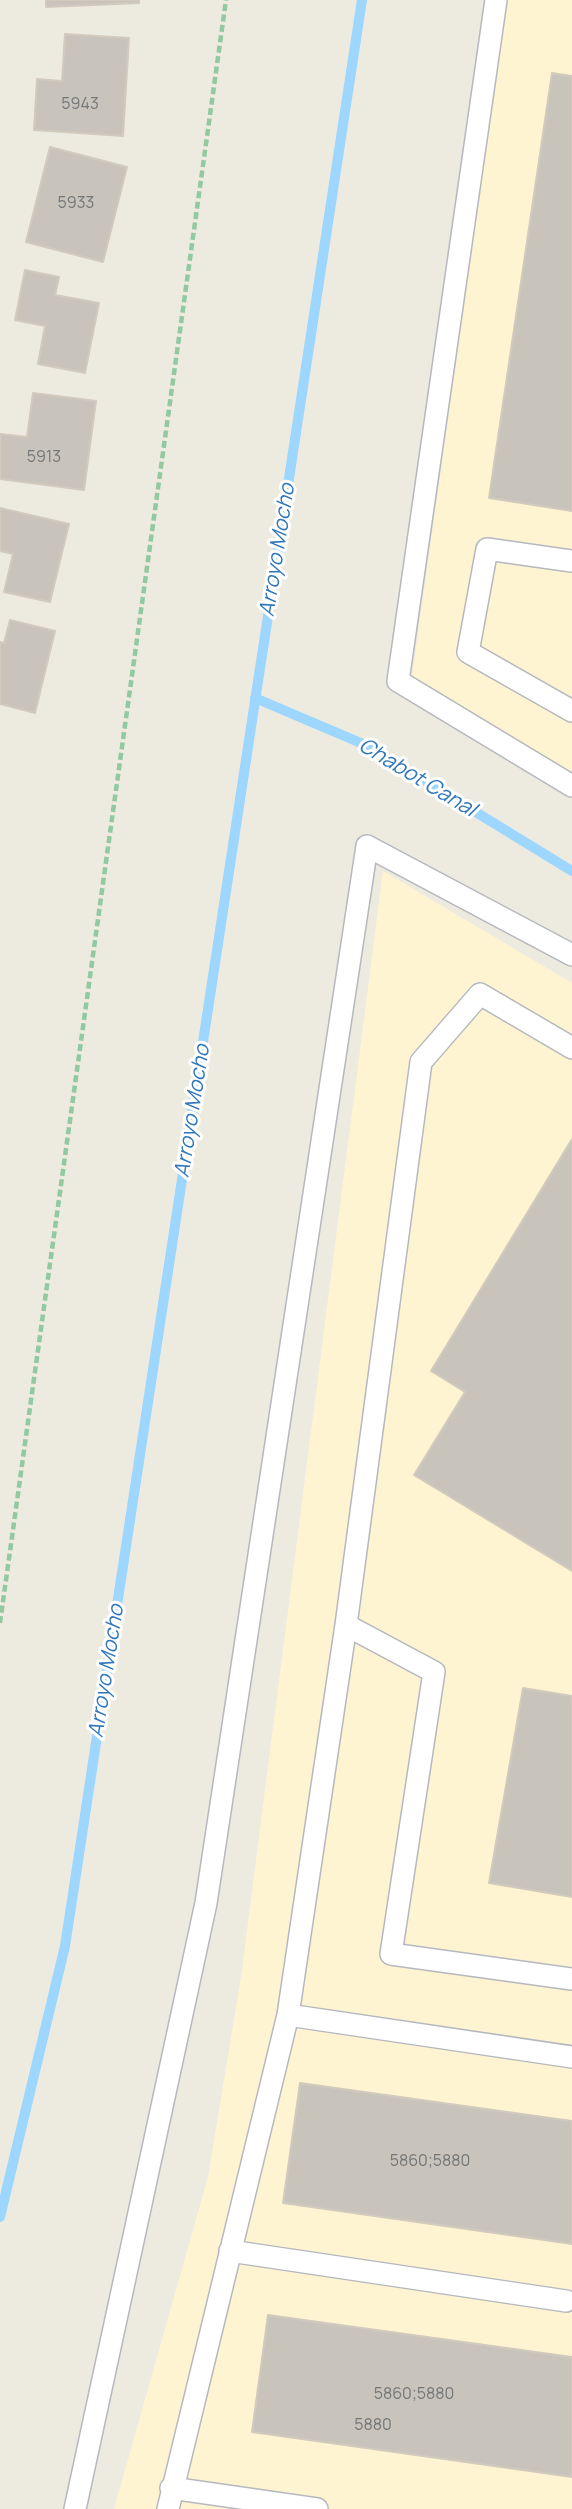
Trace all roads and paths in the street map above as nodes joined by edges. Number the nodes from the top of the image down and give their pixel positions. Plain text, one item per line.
1 (226, 0) edge
2 (496, 0) edge
3 (572, 561) edge
4 (572, 711) edge
5 (572, 786) edge
6 (572, 955) edge
7 (572, 1048) edge
8 (0, 1623) edge
9 (346, 1625) junction
10 (572, 1979) edge
11 (288, 2015) junction
12 (572, 2057) edge
13 (230, 2251) junction
14 (566, 2301) dead end
15 (170, 2499) edge
16 (75, 2509) edge
17 (317, 2509) edge

1 - 8 path
2 - 5 lane
3 - 4 lane
6 - 16 lane
7 - 9 lane
9 - 10 lane
9 - 11 lane
11 - 12 lane
11 - 13 lane
13 - 14 lane
13 - 15 lane
15 - 17 lane

